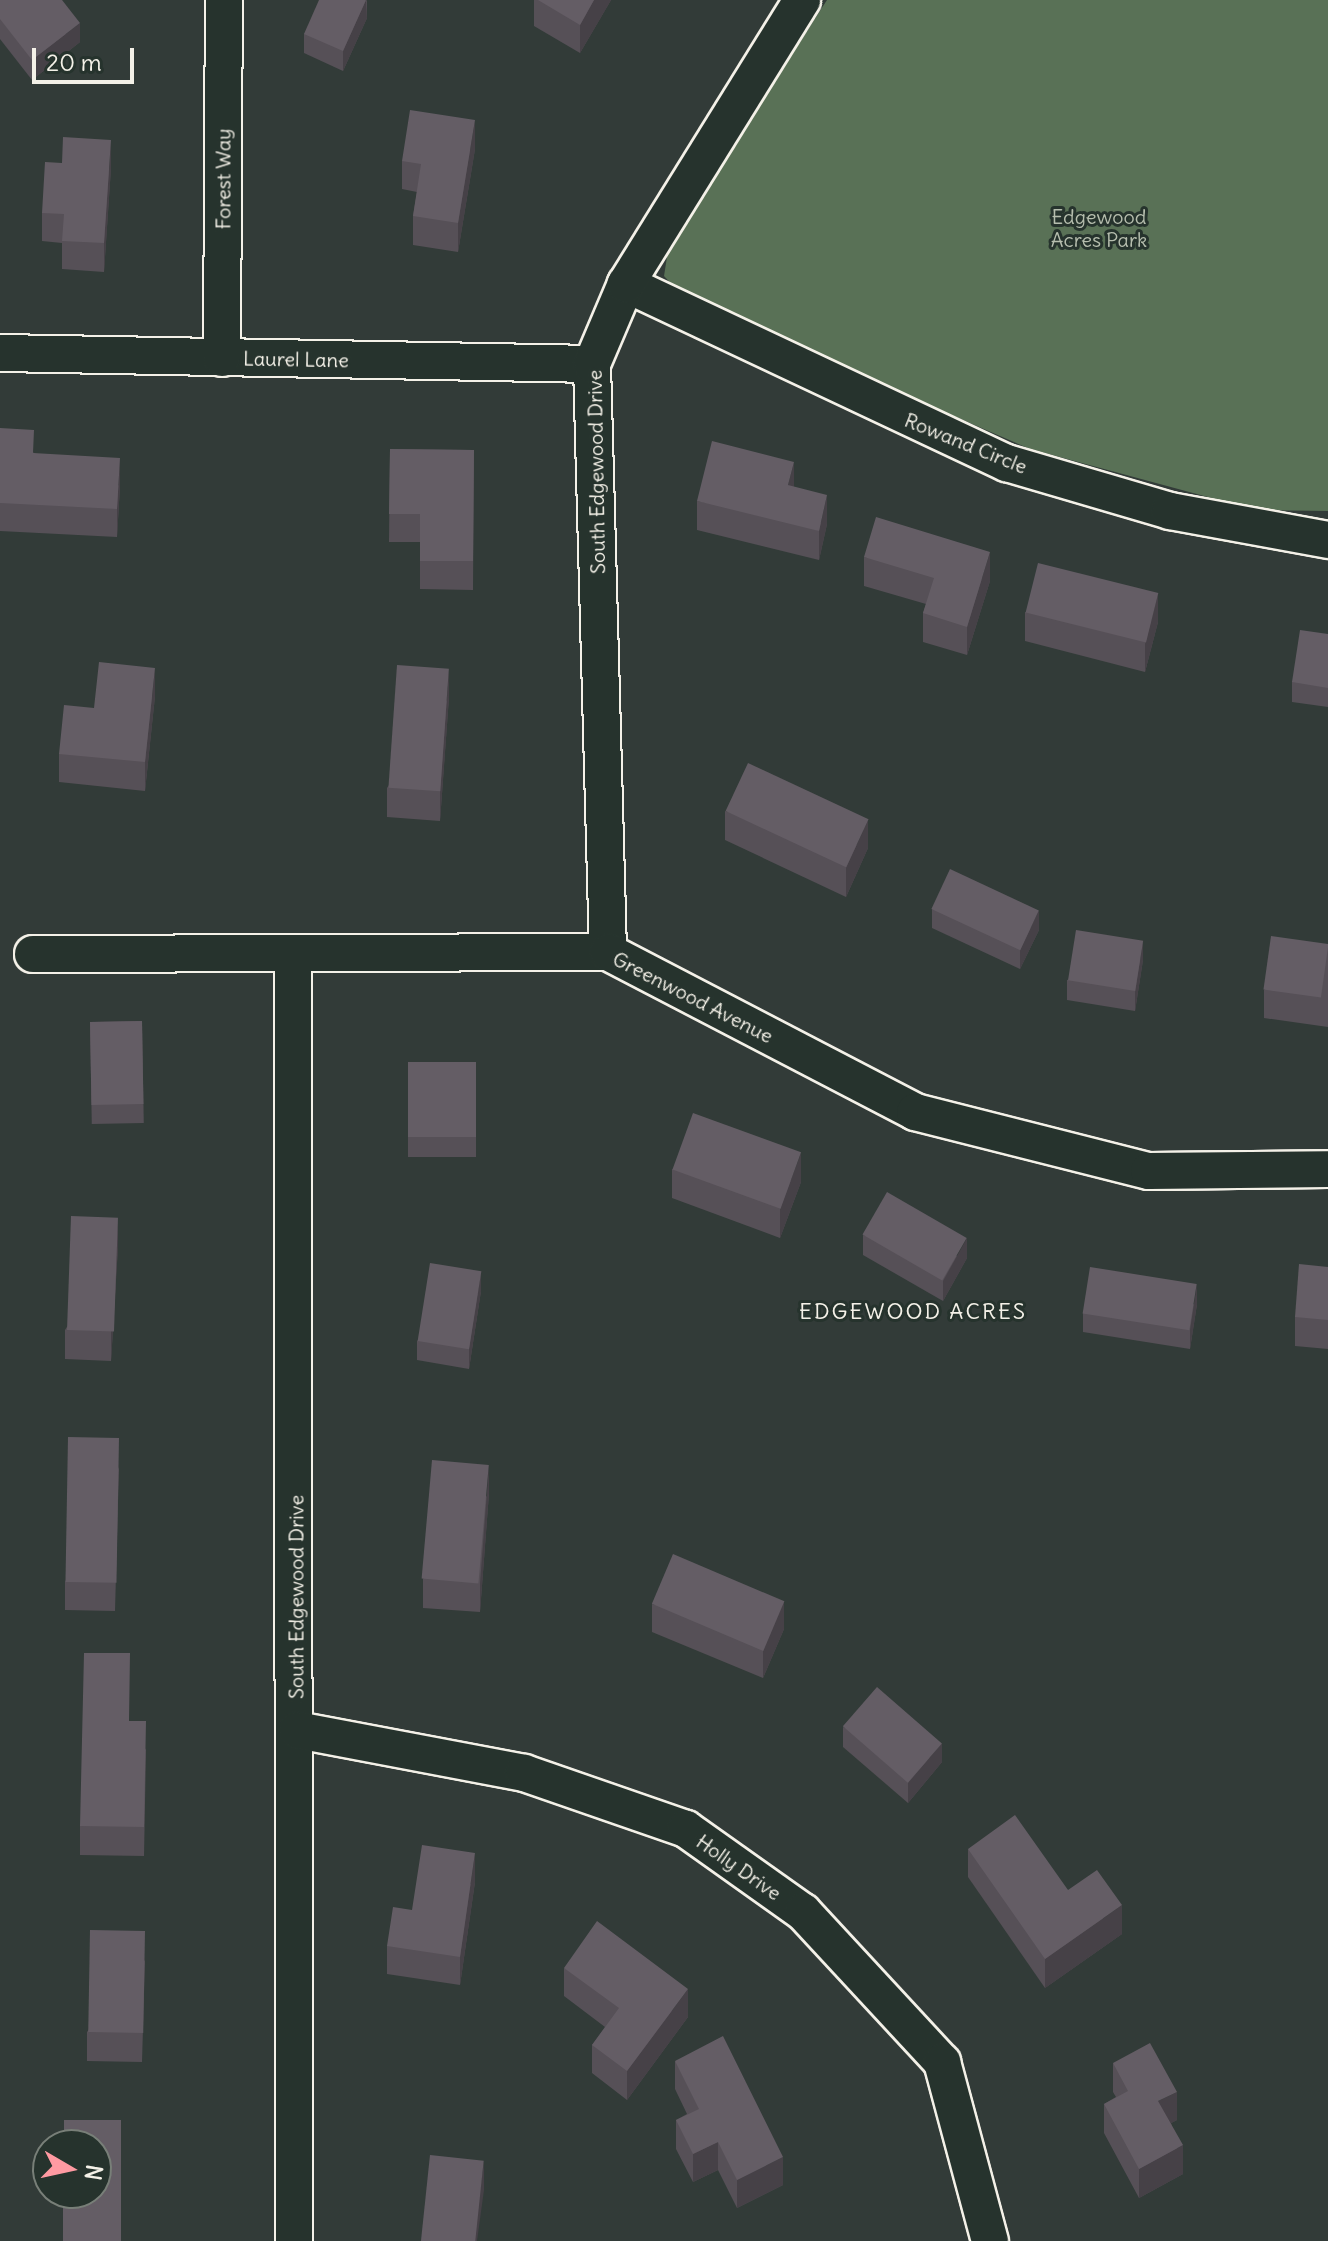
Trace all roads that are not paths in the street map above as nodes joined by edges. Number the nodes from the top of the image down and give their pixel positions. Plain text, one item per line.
1 (224, 0) edge
2 (802, 0) edge
3 (626, 284) junction
4 (0, 353) edge
5 (222, 358) junction
6 (592, 364) junction
7 (1328, 540) edge
8 (608, 952) junction
9 (293, 953) junction
10 (33, 954) dead end
11 (1328, 1169) edge
12 (297, 1730) junction
13 (294, 2241) edge
14 (990, 2241) edge

1 - 5 street, Forest Way
2 - 3 street, South Edgewood Drive
3 - 6 street, South Edgewood Drive
3 - 7 street, Rowand Circle
4 - 5 street, Laurel Lane
5 - 6 street, Laurel Lane
6 - 8 street, South Edgewood Drive
8 - 9 street, Greenwood Avenue
8 - 11 street, Greenwood Avenue
9 - 10 street, Greenwood Avenue
9 - 12 street, South Edgewood Drive
12 - 13 street, South Edgewood Drive
12 - 14 street, Holly Drive

